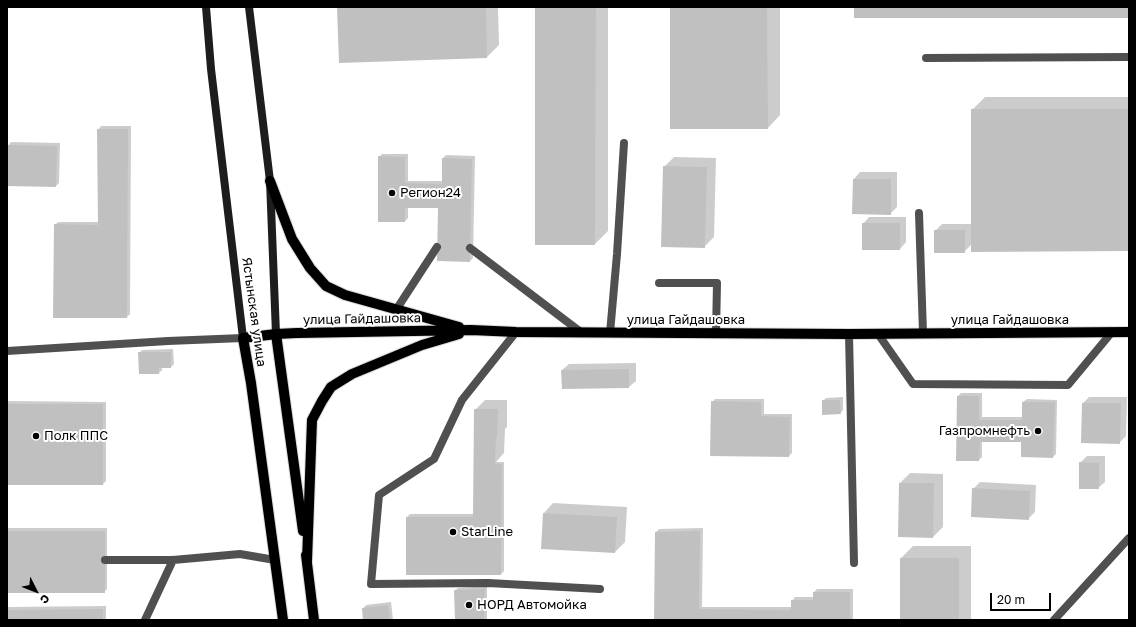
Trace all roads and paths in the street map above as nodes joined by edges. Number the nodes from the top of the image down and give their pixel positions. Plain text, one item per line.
1 (206, 7) edge
2 (249, 7) edge
3 (1129, 57) edge
4 (926, 58) dead end
5 (624, 143) dead end
6 (270, 181) junction
7 (918, 213) dead end
8 (437, 248) dead end
9 (470, 248) dead end
10 (659, 283) dead end
11 (396, 310) junction
12 (471, 330) junction
13 (516, 332) junction
14 (1112, 332) junction
15 (1129, 332) edge
16 (582, 333) junction
17 (610, 333) junction
18 (922, 333) junction
19 (276, 334) junction
20 (716, 334) junction
21 (849, 334) junction
22 (878, 334) junction
23 (243, 338) junction
24 (7, 352) edge
25 (1129, 538) edge
26 (105, 560) dead end
27 (173, 560) junction
28 (275, 560) junction
29 (307, 561) junction
30 (854, 563) dead end
31 (600, 589) dead end
32 (145, 620) edge
33 (283, 620) edge
34 (314, 620) edge
35 (1054, 620) edge

1 - 23 main road, Ястынская улица
2 - 6 main road, Ястынская улица
3 - 4 lane
5 - 17 lane
6 - 11 main road
6 - 19 main road, Ястынская улица
7 - 18 lane
8 - 11 lane
9 - 16 lane
10 - 20 lane
11 - 12 main road
12 - 13 main road, улица Гайдашовка
12 - 19 main road, улица Гайдашовка
12 - 29 main road
13 - 16 main road, улица Гайдашовка
13 - 31 lane
14 - 15 main road, улица Гайдашовка
14 - 18 main road, улица Гайдашовка
14 - 22 lane
16 - 17 main road, улица Гайдашовка
17 - 20 main road, улица Гайдашовка
18 - 22 main road, улица Гайдашовка
19 - 23 main road, улица Гайдашовка
19 - 29 main road, Ястынская улица
20 - 21 main road, улица Гайдашовка
21 - 22 main road, улица Гайдашовка
21 - 30 lane
23 - 24 lane
23 - 28 main road, Ястынская улица
25 - 35 lane
26 - 27 lane
27 - 28 lane
27 - 32 lane
28 - 33 main road, Ястынская улица
29 - 34 main road, Ястынская улица

